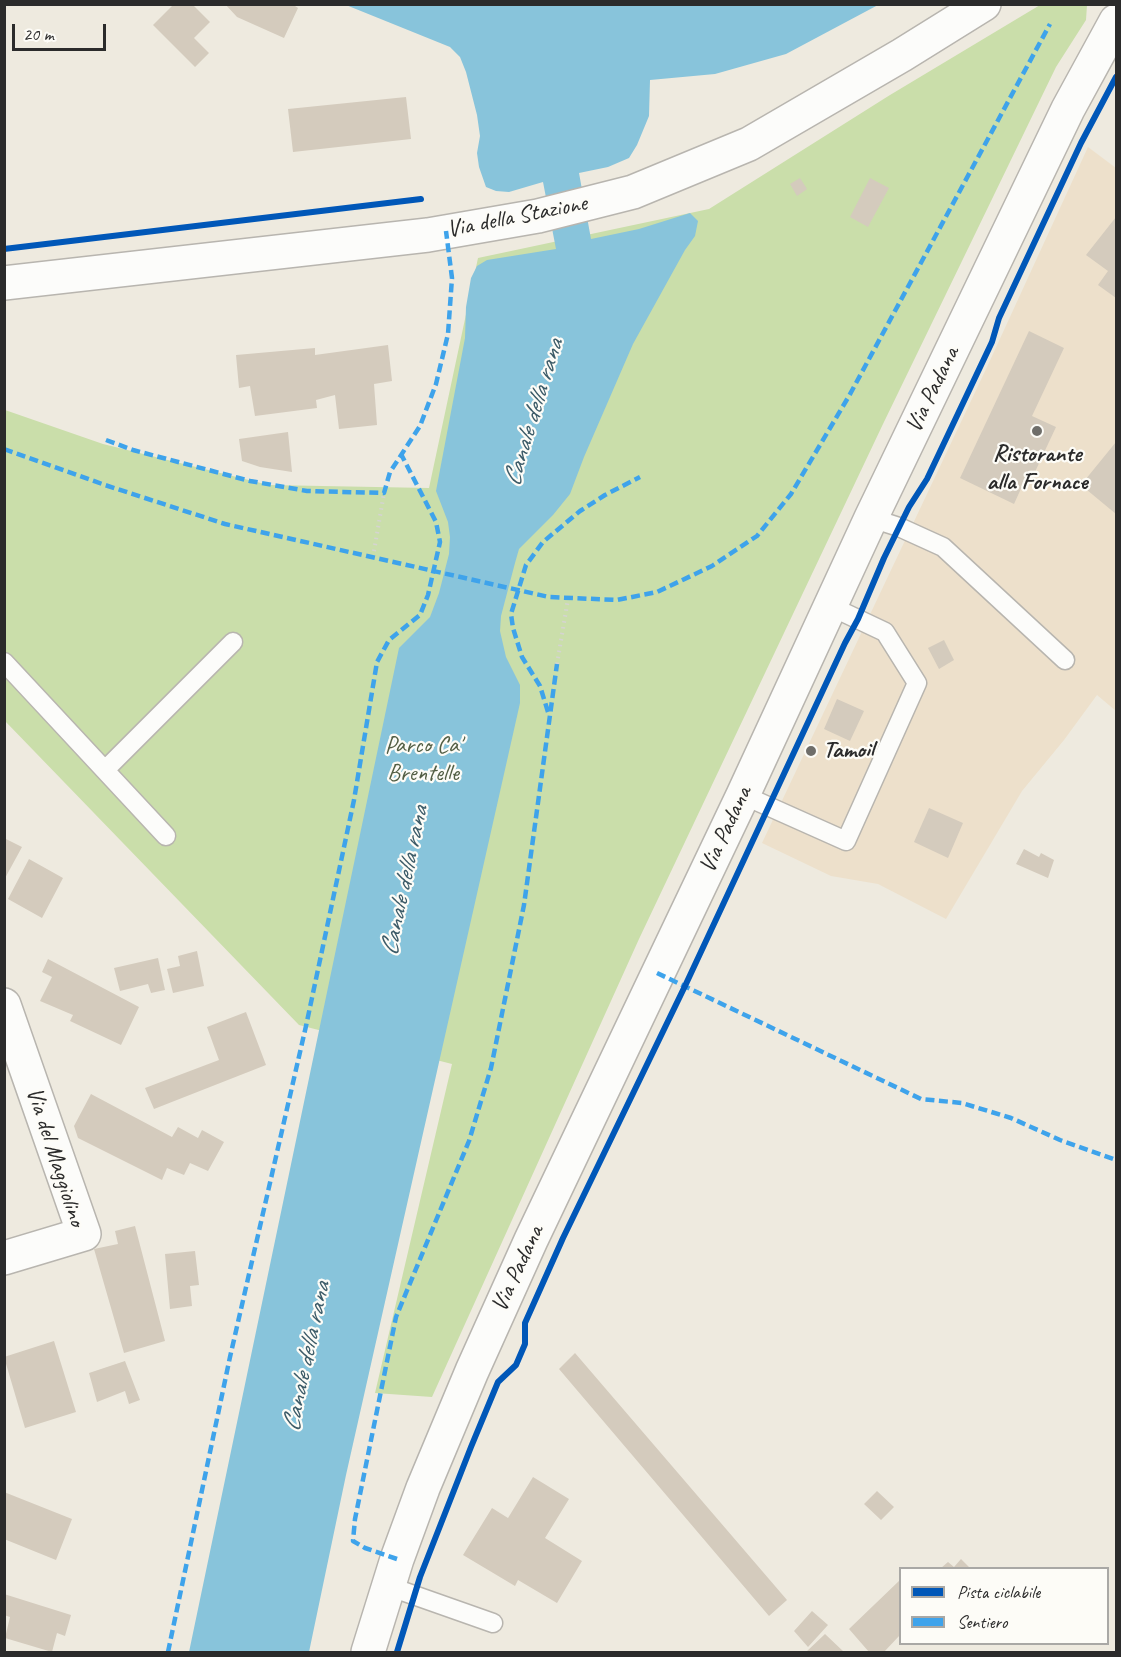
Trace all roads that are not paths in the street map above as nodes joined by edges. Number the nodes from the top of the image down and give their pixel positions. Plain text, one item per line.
1 (984, 4) edge
2 (1116, 21) edge
3 (4, 283) edge
4 (871, 518) junction
5 (830, 606) junction
6 (233, 642) dead end
7 (1065, 660) dead end
8 (4, 662) edge
9 (105, 770) junction
10 (742, 795) junction
11 (166, 836) dead end
12 (4, 1005) edge
13 (4, 1258) edge
14 (388, 1586) junction
15 (493, 1623) dead end
16 (368, 1653) edge

1 - 3 main road, Via della Stazione
2 - 4 main road, Via Padana
4 - 5 main road, Via Padana
4 - 7 lane
5 - 10 main road, Via Padana
5 - 10 lane
6 - 9 lane
8 - 9 lane
9 - 11 lane
10 - 14 main road, Via Padana
12 - 13 main road, Via del Maggiolino
14 - 15 lane
14 - 16 main road, Via Padana

